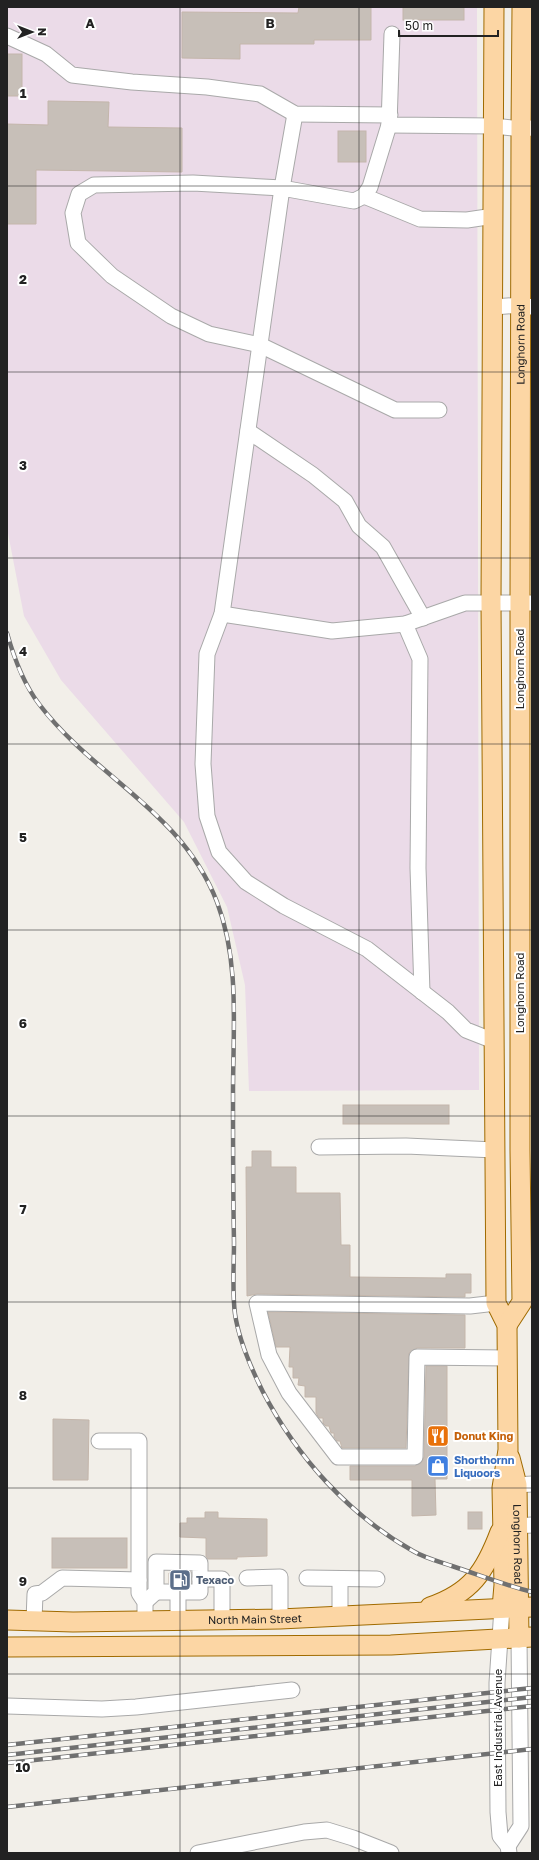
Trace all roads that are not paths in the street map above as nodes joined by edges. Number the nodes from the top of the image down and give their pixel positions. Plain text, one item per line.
1 (494, 7) edge
2 (522, 7) edge
3 (392, 34) dead end
4 (7, 36) edge
5 (295, 114) junction
6 (390, 120) junction
7 (494, 126) junction
8 (526, 129) edge
9 (282, 188) junction
10 (364, 196) junction
11 (494, 216) junction
12 (527, 306) edge
13 (494, 307) junction
14 (260, 345) junction
15 (439, 410) dead end
16 (248, 431) junction
17 (492, 602) junction
18 (526, 602) edge
19 (222, 614) junction
20 (423, 618) junction
21 (405, 624) junction
22 (422, 992) junction
23 (494, 1041) junction
24 (319, 1147) dead end
25 (494, 1150) junction
26 (520, 1150) junction
27 (527, 1302) edge
28 (496, 1303) junction
29 (507, 1326) junction
30 (507, 1358) junction
31 (99, 1441) dead end
32 (508, 1450) junction
33 (524, 1485) edge
34 (517, 1525) edge
35 (247, 1578) dead end
36 (307, 1578) dead end
37 (181, 1579) junction
38 (340, 1579) junction
39 (377, 1579) dead end
40 (139, 1580) junction
41 (151, 1597) junction
42 (517, 1608) edge
43 (413, 1613) junction
44 (340, 1617) junction
45 (222, 1619) junction
46 (280, 1619) junction
47 (7, 1620) edge
48 (178, 1620) junction
49 (34, 1621) junction
50 (145, 1621) junction
51 (525, 1638) edge
52 (500, 1640) junction
53 (7, 1647) edge
54 (292, 1690) dead end
55 (7, 1706) edge
56 (509, 1850) edge
57 (198, 1853) edge
58 (391, 1853) edge

1 - 7 main road, Longhorn Road
2 - 8 main road, Longhorn Road
3 - 6 street
4 - 5 street
5 - 6 street
5 - 9 street
6 - 7 street
6 - 10 street
7 - 8 street
7 - 11 main road, Longhorn Road
8 - 12 main road, Longhorn Road
9 - 10 street
9 - 14 street
9 - 14 street
10 - 11 street
11 - 13 main road, Longhorn Road
12 - 13 street
12 - 18 main road, Longhorn Road
13 - 17 main road, Longhorn Road
14 - 15 street
14 - 16 street
16 - 19 street
16 - 20 street
17 - 18 street
17 - 20 street
17 - 23 main road, Longhorn Road
18 - 26 main road, Longhorn Road
19 - 21 street
19 - 22 street
20 - 21 street
21 - 22 street
22 - 23 street
23 - 25 main road, Longhorn Road
24 - 25 street
25 - 26 main road
25 - 28 main road, Longhorn Road
26 - 27 main road, Longhorn Road
27 - 29 main road, Longhorn Road
28 - 29 main road, Longhorn Road
28 - 30 street
29 - 30 main road, Longhorn Road
30 - 32 main road, Longhorn Road
31 - 40 street
32 - 33 main road, Longhorn Road
32 - 34 main road, Longhorn Road
33 - 34 main road, Longhorn Road
34 - 42 main road, Longhorn Road
34 - 43 main road
35 - 46 street
36 - 38 street
37 - 41 street
37 - 41 street
37 - 45 street
37 - 48 street
38 - 39 street
38 - 44 street
40 - 41 street
40 - 49 street
41 - 50 street
42 - 43 main road, North Main Street
42 - 51 main road, Longhorn Road
42 - 52 street, East Industrial Avenue
43 - 44 main road, North Main Street
44 - 46 main road, North Main Street
45 - 46 main road, North Main Street
45 - 48 main road, North Main Street
47 - 49 main road, North Main Street
48 - 50 main road, North Main Street
49 - 50 main road, North Main Street
51 - 52 main road
51 - 56 street, East Industrial Avenue
52 - 53 main road
52 - 56 street, East Industrial Avenue
54 - 55 street
57 - 58 street

